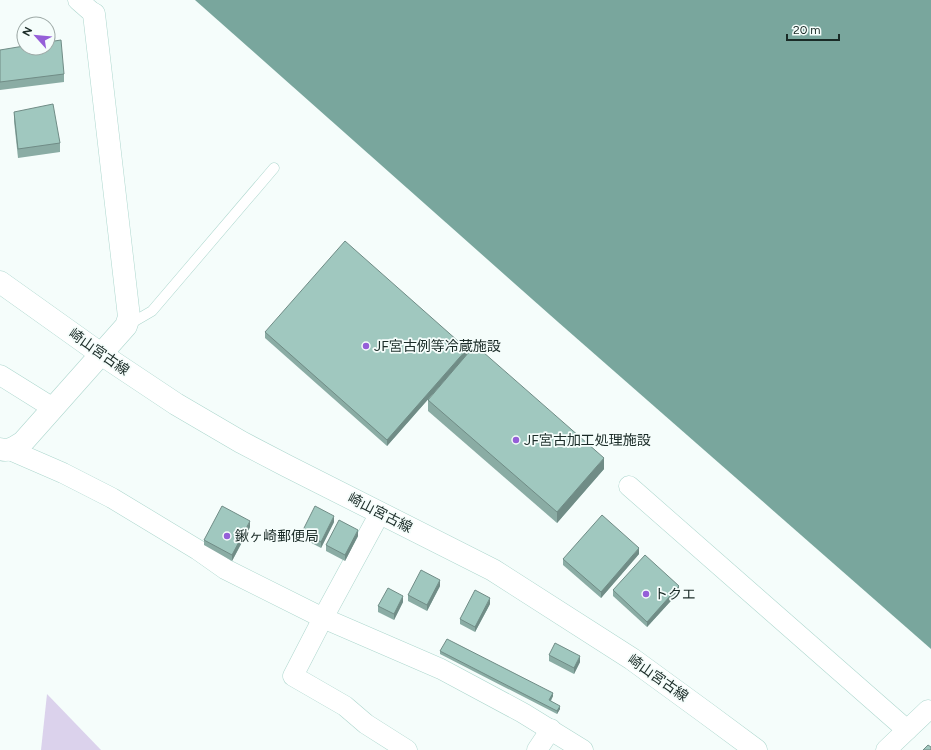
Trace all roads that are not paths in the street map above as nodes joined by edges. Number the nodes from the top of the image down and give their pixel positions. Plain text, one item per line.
1 (86, 7) edge
2 (274, 168) dead end
3 (0, 282) edge
4 (126, 326) junction
5 (101, 354) junction
6 (0, 375) edge
7 (53, 408) junction
8 (5, 449) edge
9 (629, 486) dead end
10 (380, 514) junction
11 (323, 618) junction
12 (928, 710) dead end
13 (551, 729) junction
14 (907, 730) junction
15 (407, 750) edge
16 (537, 750) edge
17 (583, 750) edge
18 (756, 750) edge
19 (886, 750) edge

1 - 4 main road
2 - 4 lane
3 - 5 main road, 崎山宮古線
4 - 5 main road
5 - 7 main road
5 - 10 main road, 崎山宮古線
6 - 7 street
7 - 8 main road
8 - 11 street
9 - 14 street
10 - 11 street
10 - 18 main road, 崎山宮古線
11 - 13 street
11 - 15 street
12 - 14 street
13 - 16 street
13 - 17 street
14 - 19 street

